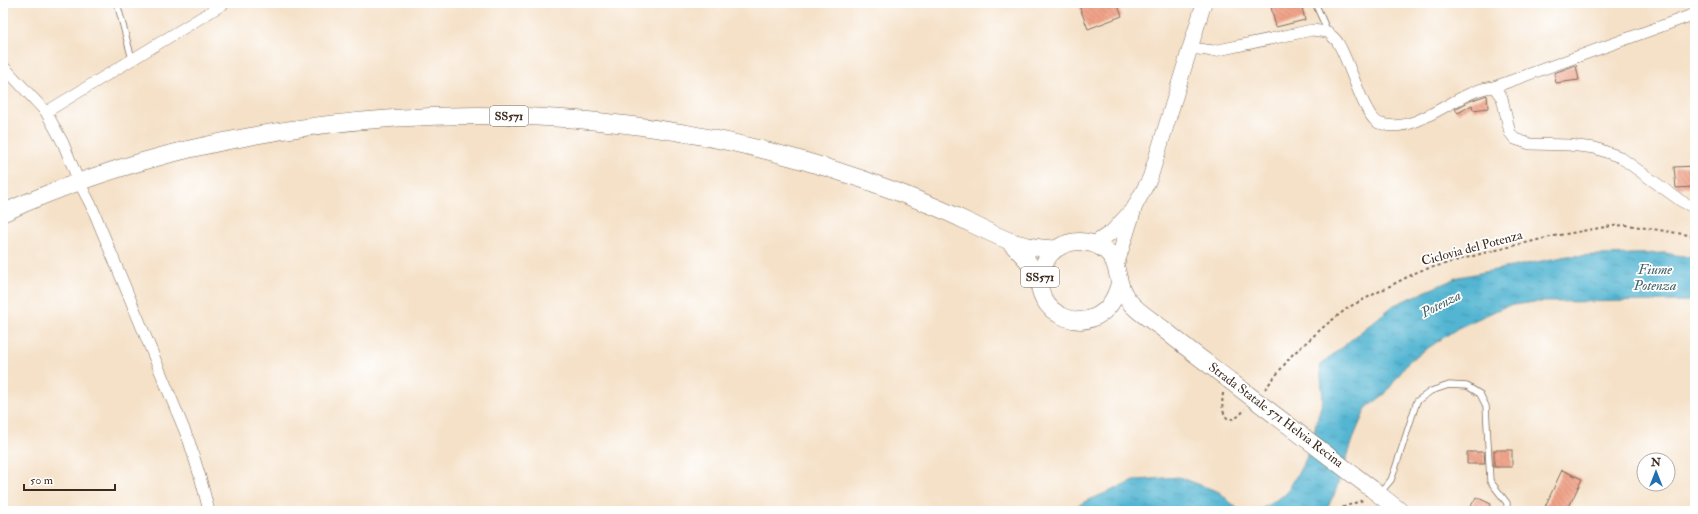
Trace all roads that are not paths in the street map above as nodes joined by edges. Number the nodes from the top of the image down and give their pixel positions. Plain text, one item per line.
1 (117, 3) edge
2 (226, 3) edge
3 (1204, 3) edge
4 (1315, 3) edge
5 (1695, 14) edge
6 (1328, 32) junction
7 (1190, 48) junction
8 (132, 59) junction
9 (3, 66) edge
10 (1494, 88) junction
11 (46, 112) junction
12 (79, 182) junction
13 (1135, 206) junction
14 (1695, 208) edge
15 (3, 212) edge
16 (1008, 241) junction
17 (1094, 244) junction
18 (1055, 249) junction
19 (1116, 266) junction
20 (1039, 280) junction
21 (1119, 285) junction
22 (1103, 312) junction
23 (1151, 320) junction
24 (1375, 492) junction
25 (209, 511) edge
26 (1400, 511) edge
27 (1507, 511) edge

1 - 8 lane
2 - 8 street
3 - 7 main road
4 - 6 lane
5 - 10 street
6 - 7 street
6 - 10 street
7 - 13 main road
8 - 11 street
9 - 11 street
10 - 14 street
11 - 12 street
12 - 15 main road, Strada Statale 571 Helvia Recina / SS571
12 - 16 main road, Strada Statale 571 Helvia Recina / SS571
12 - 25 street
13 - 17 main road
13 - 19 main road
16 - 18 main road, Strada Statale 571 Helvia Recina / SS571
16 - 20 main road, Strada Statale 571 Helvia Recina / SS571
17 - 18 main road, Strada Statale 571 Helvia Recina / SS571
17 - 19 main road, Strada Statale 571 Helvia Recina / SS571
18 - 20 main road, SS571
19 - 21 main road, Strada Statale 571 Helvia Recina / SS571
20 - 22 main road, Strada Statale 571 Helvia Recina / SS571
21 - 22 main road, Strada Statale 571 Helvia Recina / SS571
21 - 23 main road, Strada Statale 571 Helvia Recina / SS571
22 - 23 main road, Strada Statale 571 Helvia Recina / SS571
23 - 24 main road, Strada Statale 571 Helvia Recina / SS571, bridge
24 - 26 main road, Strada Statale 571 Helvia Recina / SS571
24 - 27 lane

